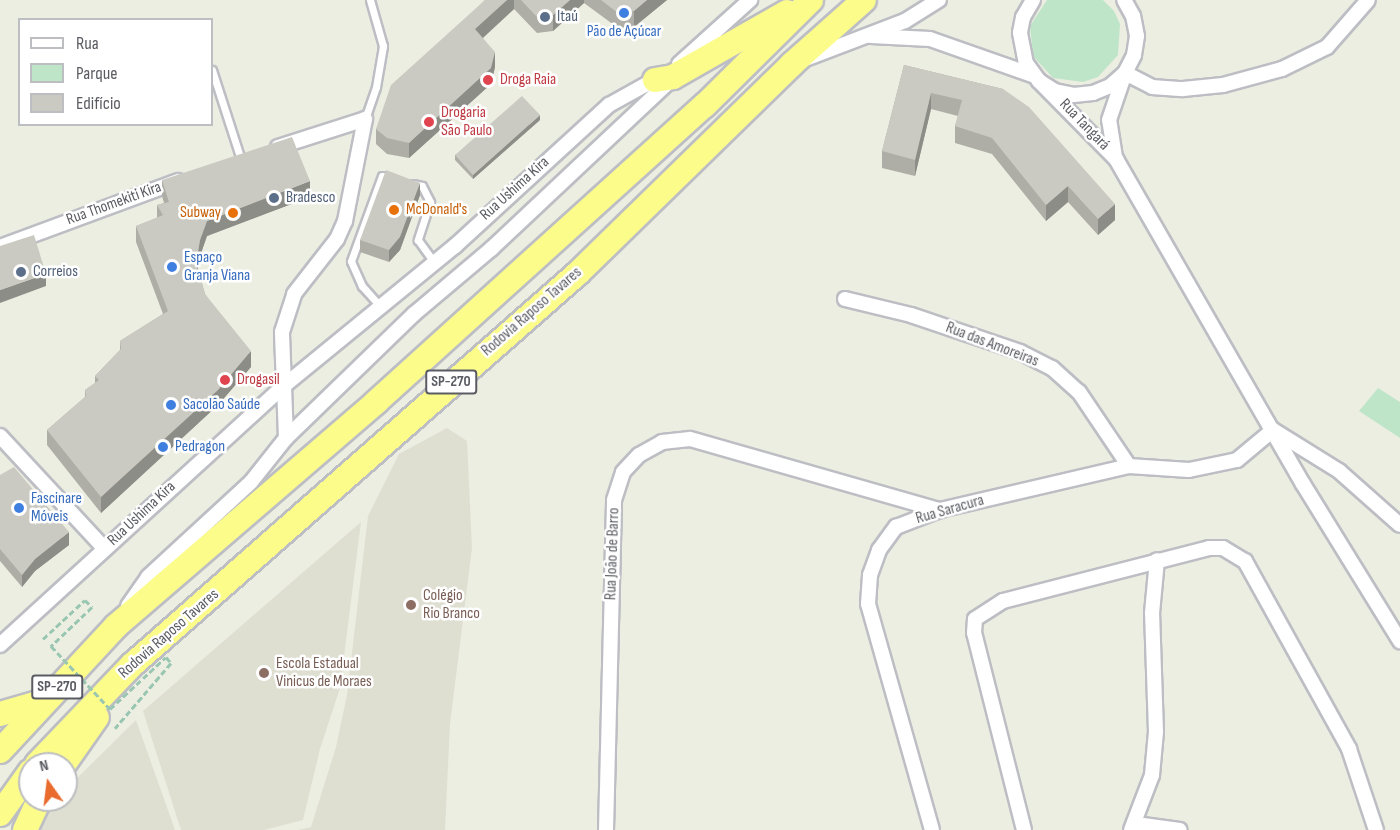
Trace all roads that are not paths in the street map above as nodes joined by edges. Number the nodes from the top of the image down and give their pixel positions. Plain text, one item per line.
1 (370, 0) edge
2 (750, 0) edge
3 (809, 0) edge
4 (864, 0) edge
5 (939, 0) edge
6 (1034, 0) edge
7 (1124, 0) edge
8 (1368, 0) edge
9 (871, 36) junction
10 (792, 64) junction
11 (213, 73) edge
12 (1125, 73) junction
13 (664, 79) junction
14 (1037, 79) junction
15 (365, 119) junction
16 (247, 158) joint
17 (1116, 159) junction
18 (189, 177) edge
19 (0, 247) edge
20 (434, 262) junction
21 (845, 299) dead end
22 (380, 306) junction
23 (285, 385) junction
24 (1273, 430) junction
25 (0, 436) edge
26 (286, 438) junction
27 (1128, 466) junction
28 (940, 510) junction
29 (1400, 525) edge
30 (105, 549) junction
31 (1157, 560) junction
32 (116, 626) junction
33 (1400, 641) edge
34 (0, 645) edge
35 (133, 664) junction
36 (44, 701) junction
37 (0, 714) edge
38 (0, 751) edge
39 (49, 752) edge
40 (72, 752) edge
41 (18, 789) edge
42 (33, 812) edge
43 (0, 814) edge
44 (1134, 827) edge
45 (25, 830) edge
46 (606, 830) edge
47 (932, 830) edge
48 (1024, 830) edge
49 (1180, 830) edge
50 (1376, 830) edge

1 - 15 lane
2 - 13 street, Rua Ushima Kira
3 - 13 highway
3 - 32 highway, SP-270
4 - 10 highway, Rodovia Raposo Tavares / SP-270
5 - 9 street
6 - 14 street
7 - 12 street, Rua Tangará
8 - 12 street
9 - 10 street
9 - 14 street
10 - 35 highway, Rodovia Raposo Tavares / SP-270
11 - 16 lane
12 - 14 street
12 - 17 street, Rua Tangará
13 - 20 street, Rua Ushima Kira
13 - 26 street
14 - 17 street, Rua Tangará
15 - 16 street
15 - 23 street
17 - 24 street
18 - 19 street, Rua Thomekiti Kira
20 - 22 street, Rua Ushima Kira
20 - 22 lane
21 - 27 street, Rua das Amoreiras
22 - 23 street, Rua Ushima Kira
23 - 26 street
23 - 30 street, Rua Ushima Kira
24 - 27 street, Rua Saracura
24 - 29 street
24 - 33 street
25 - 30 street
26 - 32 street
27 - 28 street, Rua Saracura
28 - 46 street, Rua João de Barro
28 - 47 street, Rua Saracura
30 - 34 street, Rua Ushima Kira
31 - 44 street
31 - 48 street
31 - 50 street
32 - 36 highway, SP-270
35 - 39 highway, Rodovia Raposo Tavares / SP-270
35 - 40 highway
36 - 37 highway
36 - 38 highway, SP-270
41 - 43 highway
42 - 45 highway
44 - 49 street

